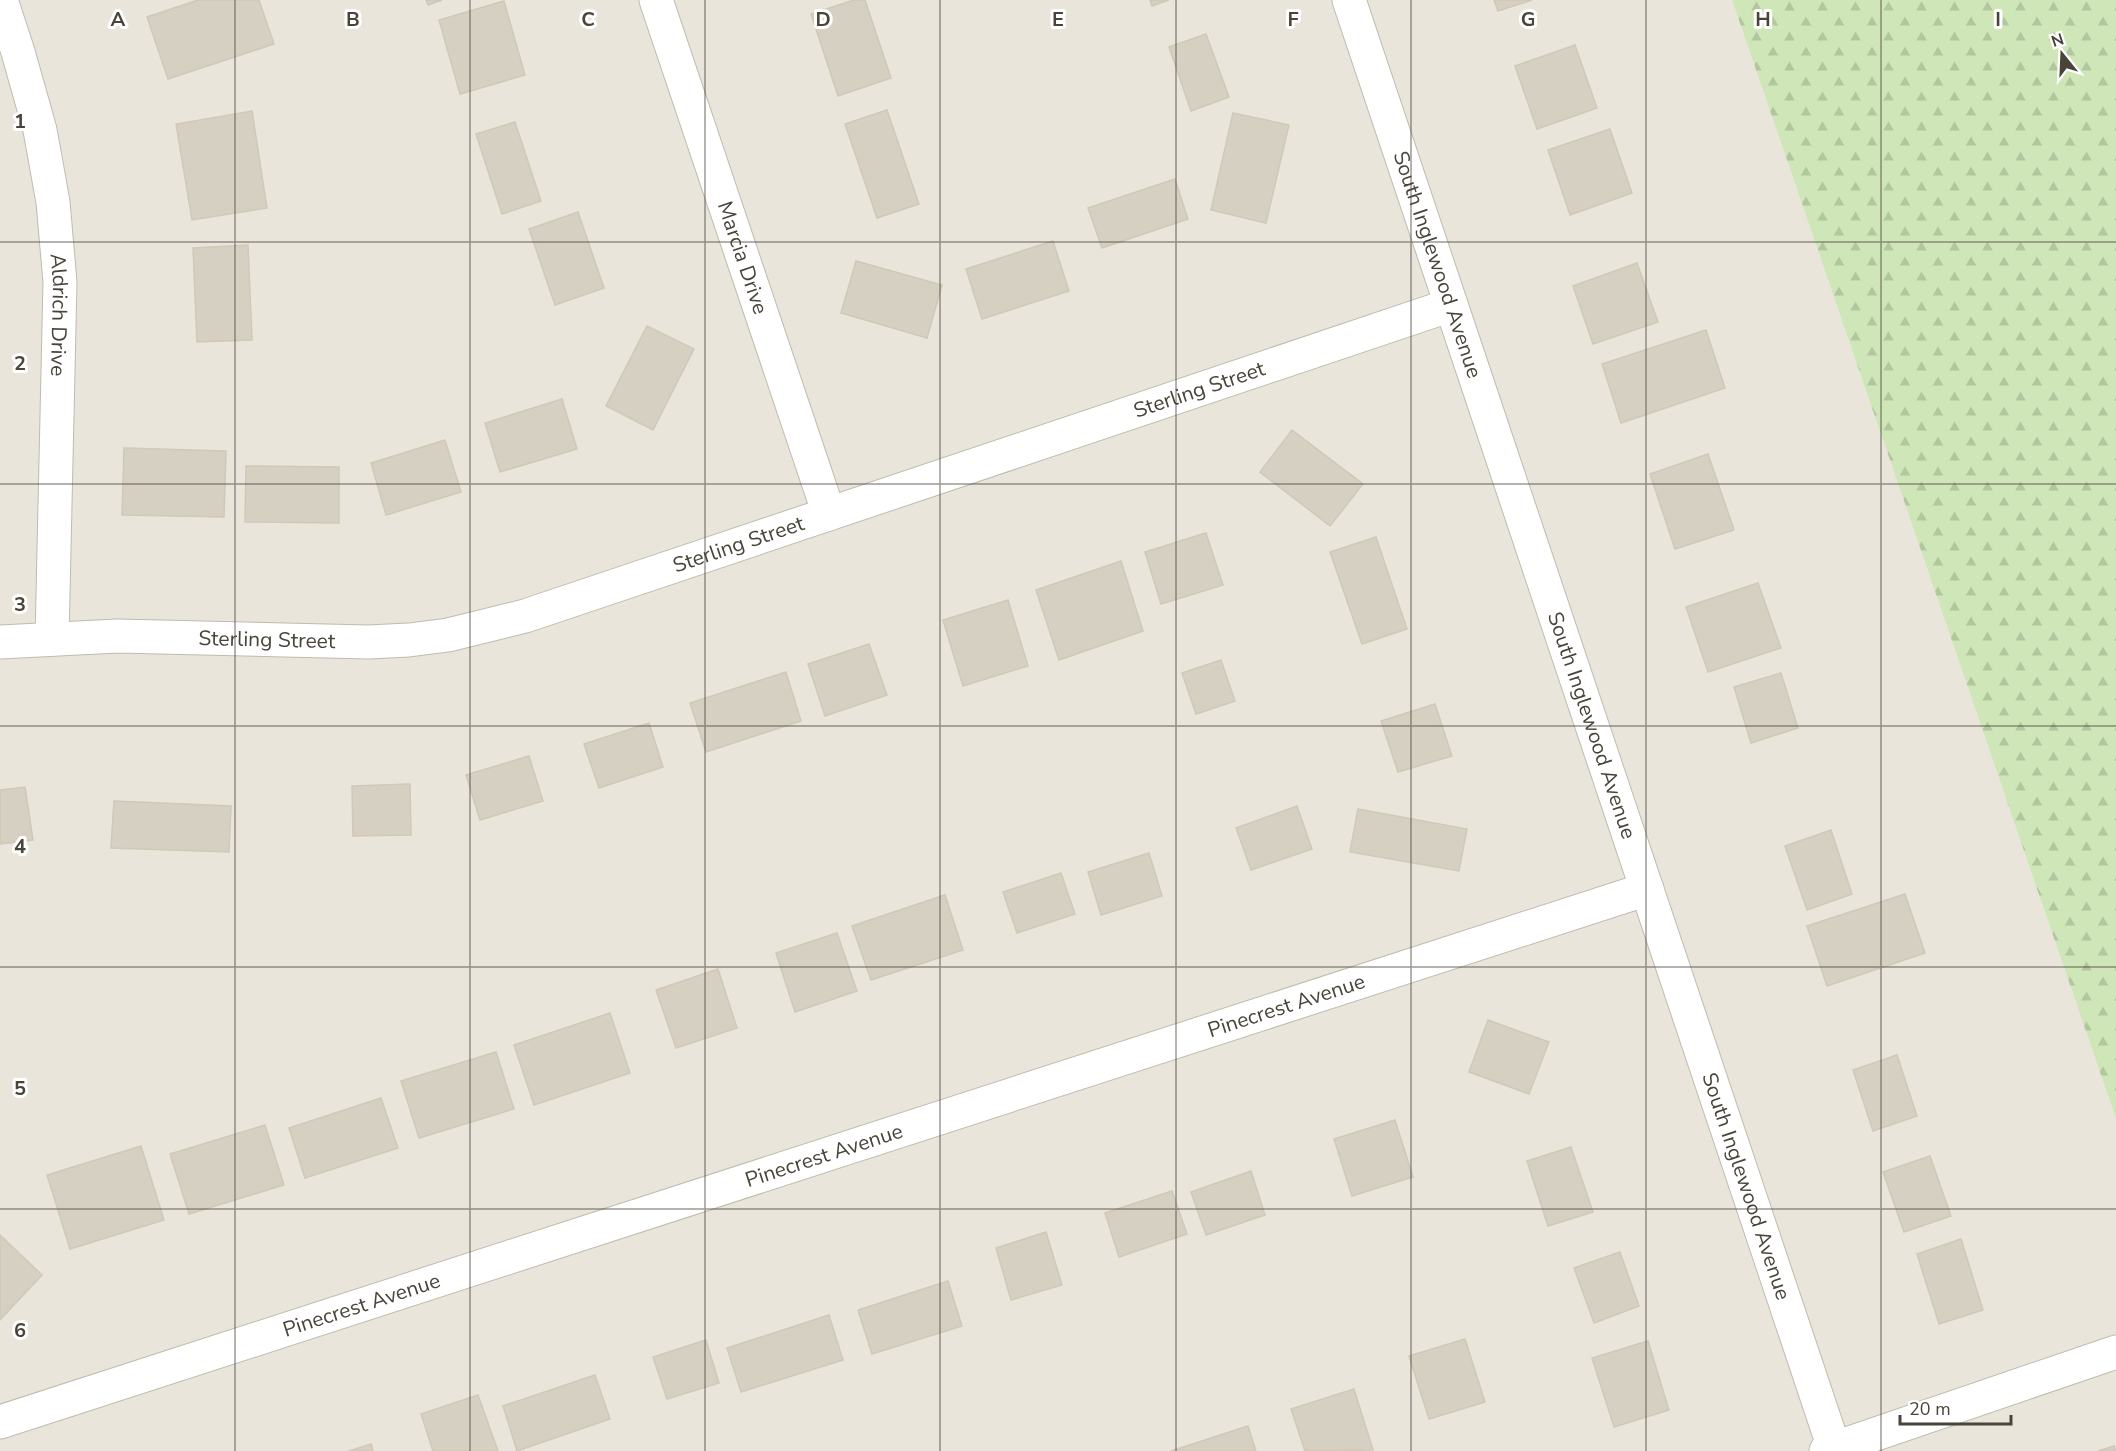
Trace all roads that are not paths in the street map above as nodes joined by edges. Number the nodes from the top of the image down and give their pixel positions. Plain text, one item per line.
1 (1, 0) edge
2 (657, 0) edge
3 (1349, 0) edge
4 (1451, 304) junction
5 (829, 514) junction
6 (52, 639) junction
7 (0, 642) edge
8 (1647, 889) junction
9 (2116, 1352) edge
10 (0, 1422) edge
11 (1831, 1450) edge

1 - 6 street, Aldrich Drive
2 - 5 street, Marcia Drive
3 - 4 street, South Inglewood Avenue
4 - 5 street, Sterling Street
4 - 8 street, South Inglewood Avenue
5 - 6 street, Sterling Street
6 - 7 street, Sterling Street
8 - 10 street, Pinecrest Avenue
8 - 11 street, South Inglewood Avenue
9 - 11 street

